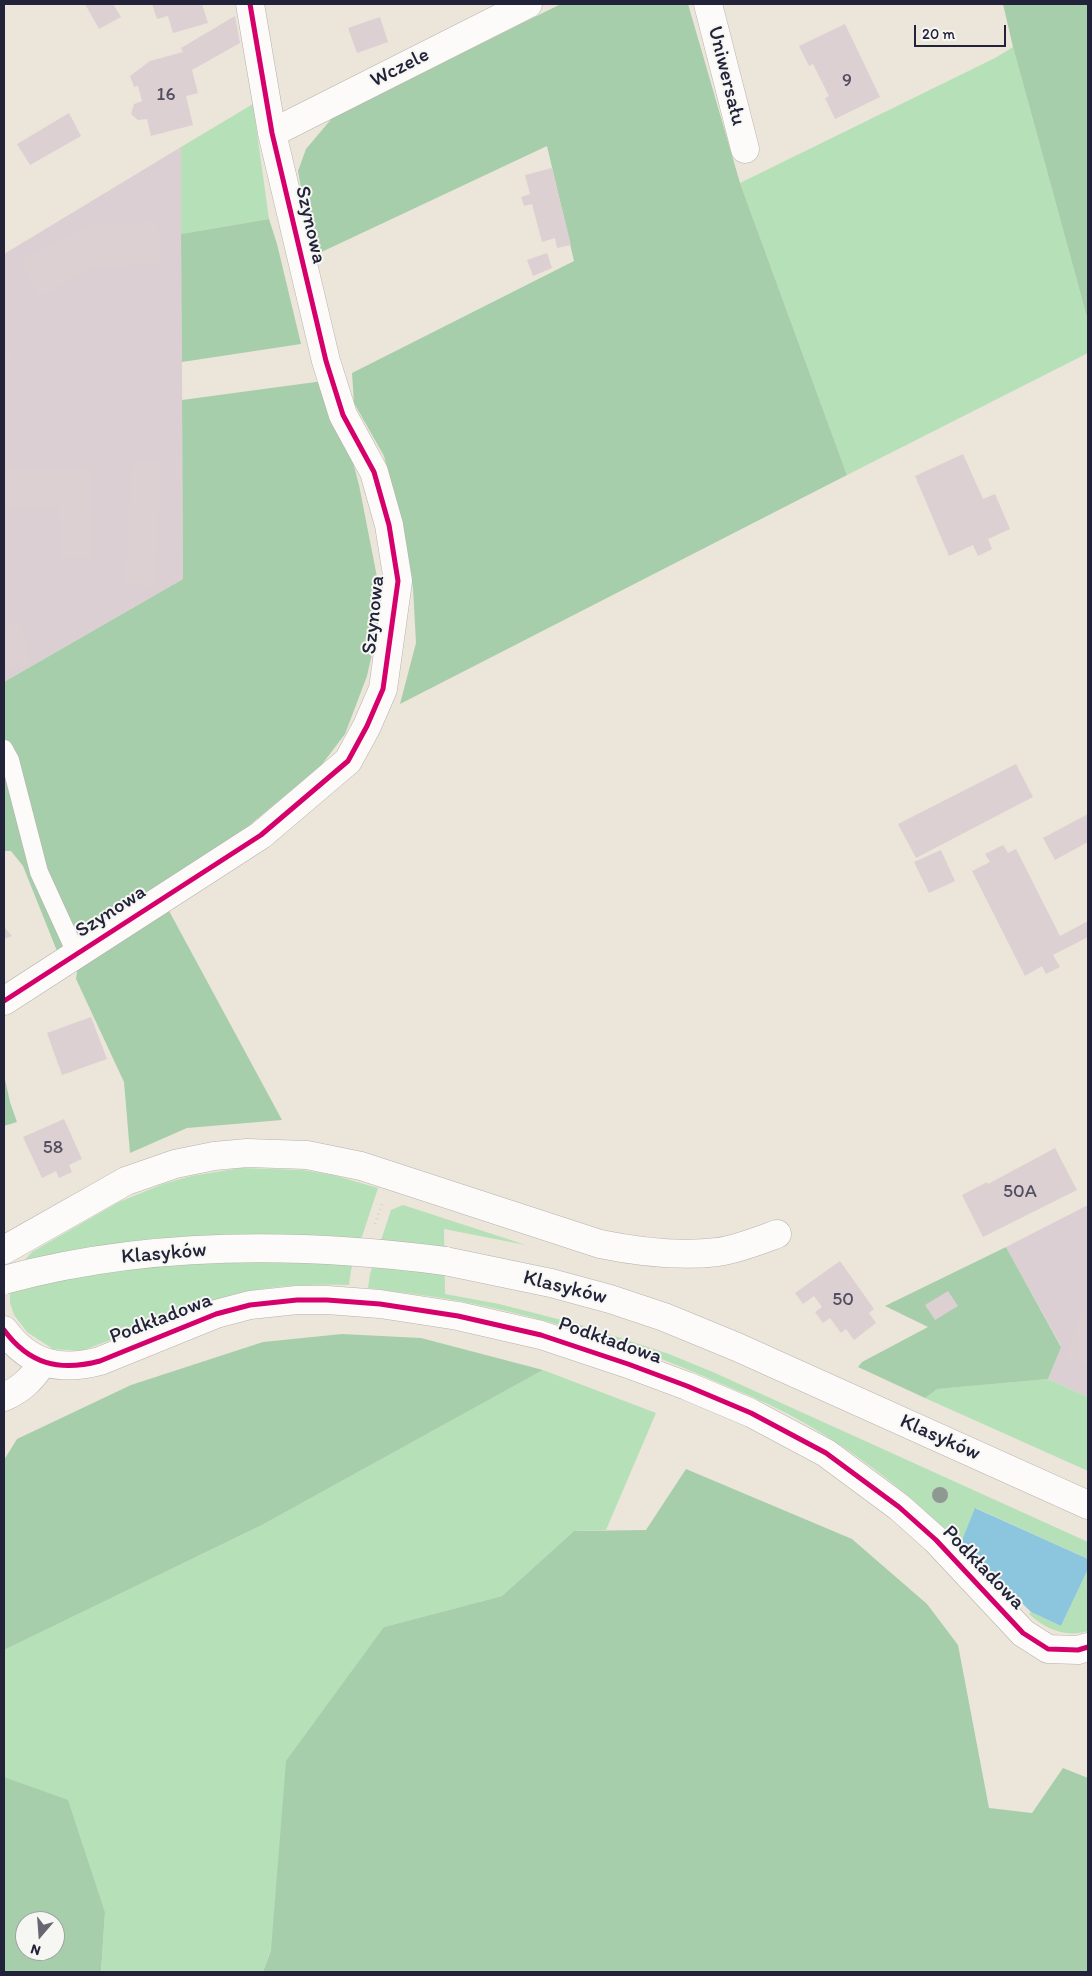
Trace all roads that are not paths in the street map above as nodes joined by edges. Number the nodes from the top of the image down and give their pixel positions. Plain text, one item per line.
1 (250, 4) edge
2 (528, 4) edge
3 (708, 4) edge
4 (272, 133) junction
5 (745, 148) dead end
6 (4, 749) edge
7 (76, 953) junction
8 (4, 1001) edge
9 (777, 1234) dead end
10 (4, 1250) edge
11 (4, 1280) edge
12 (4, 1330) edge
13 (43, 1362) junction
14 (4, 1397) edge
15 (1088, 1505) edge
16 (1088, 1647) edge

1 - 4 street, Szynowa
2 - 4 street, Wczele
3 - 5 street, Uniwersału
4 - 7 street, Szynowa
6 - 7 lane
7 - 8 street, Szynowa
9 - 10 street
11 - 15 street, Klasyków, bridge
12 - 13 street
13 - 14 street
13 - 16 street, Podkładowa

